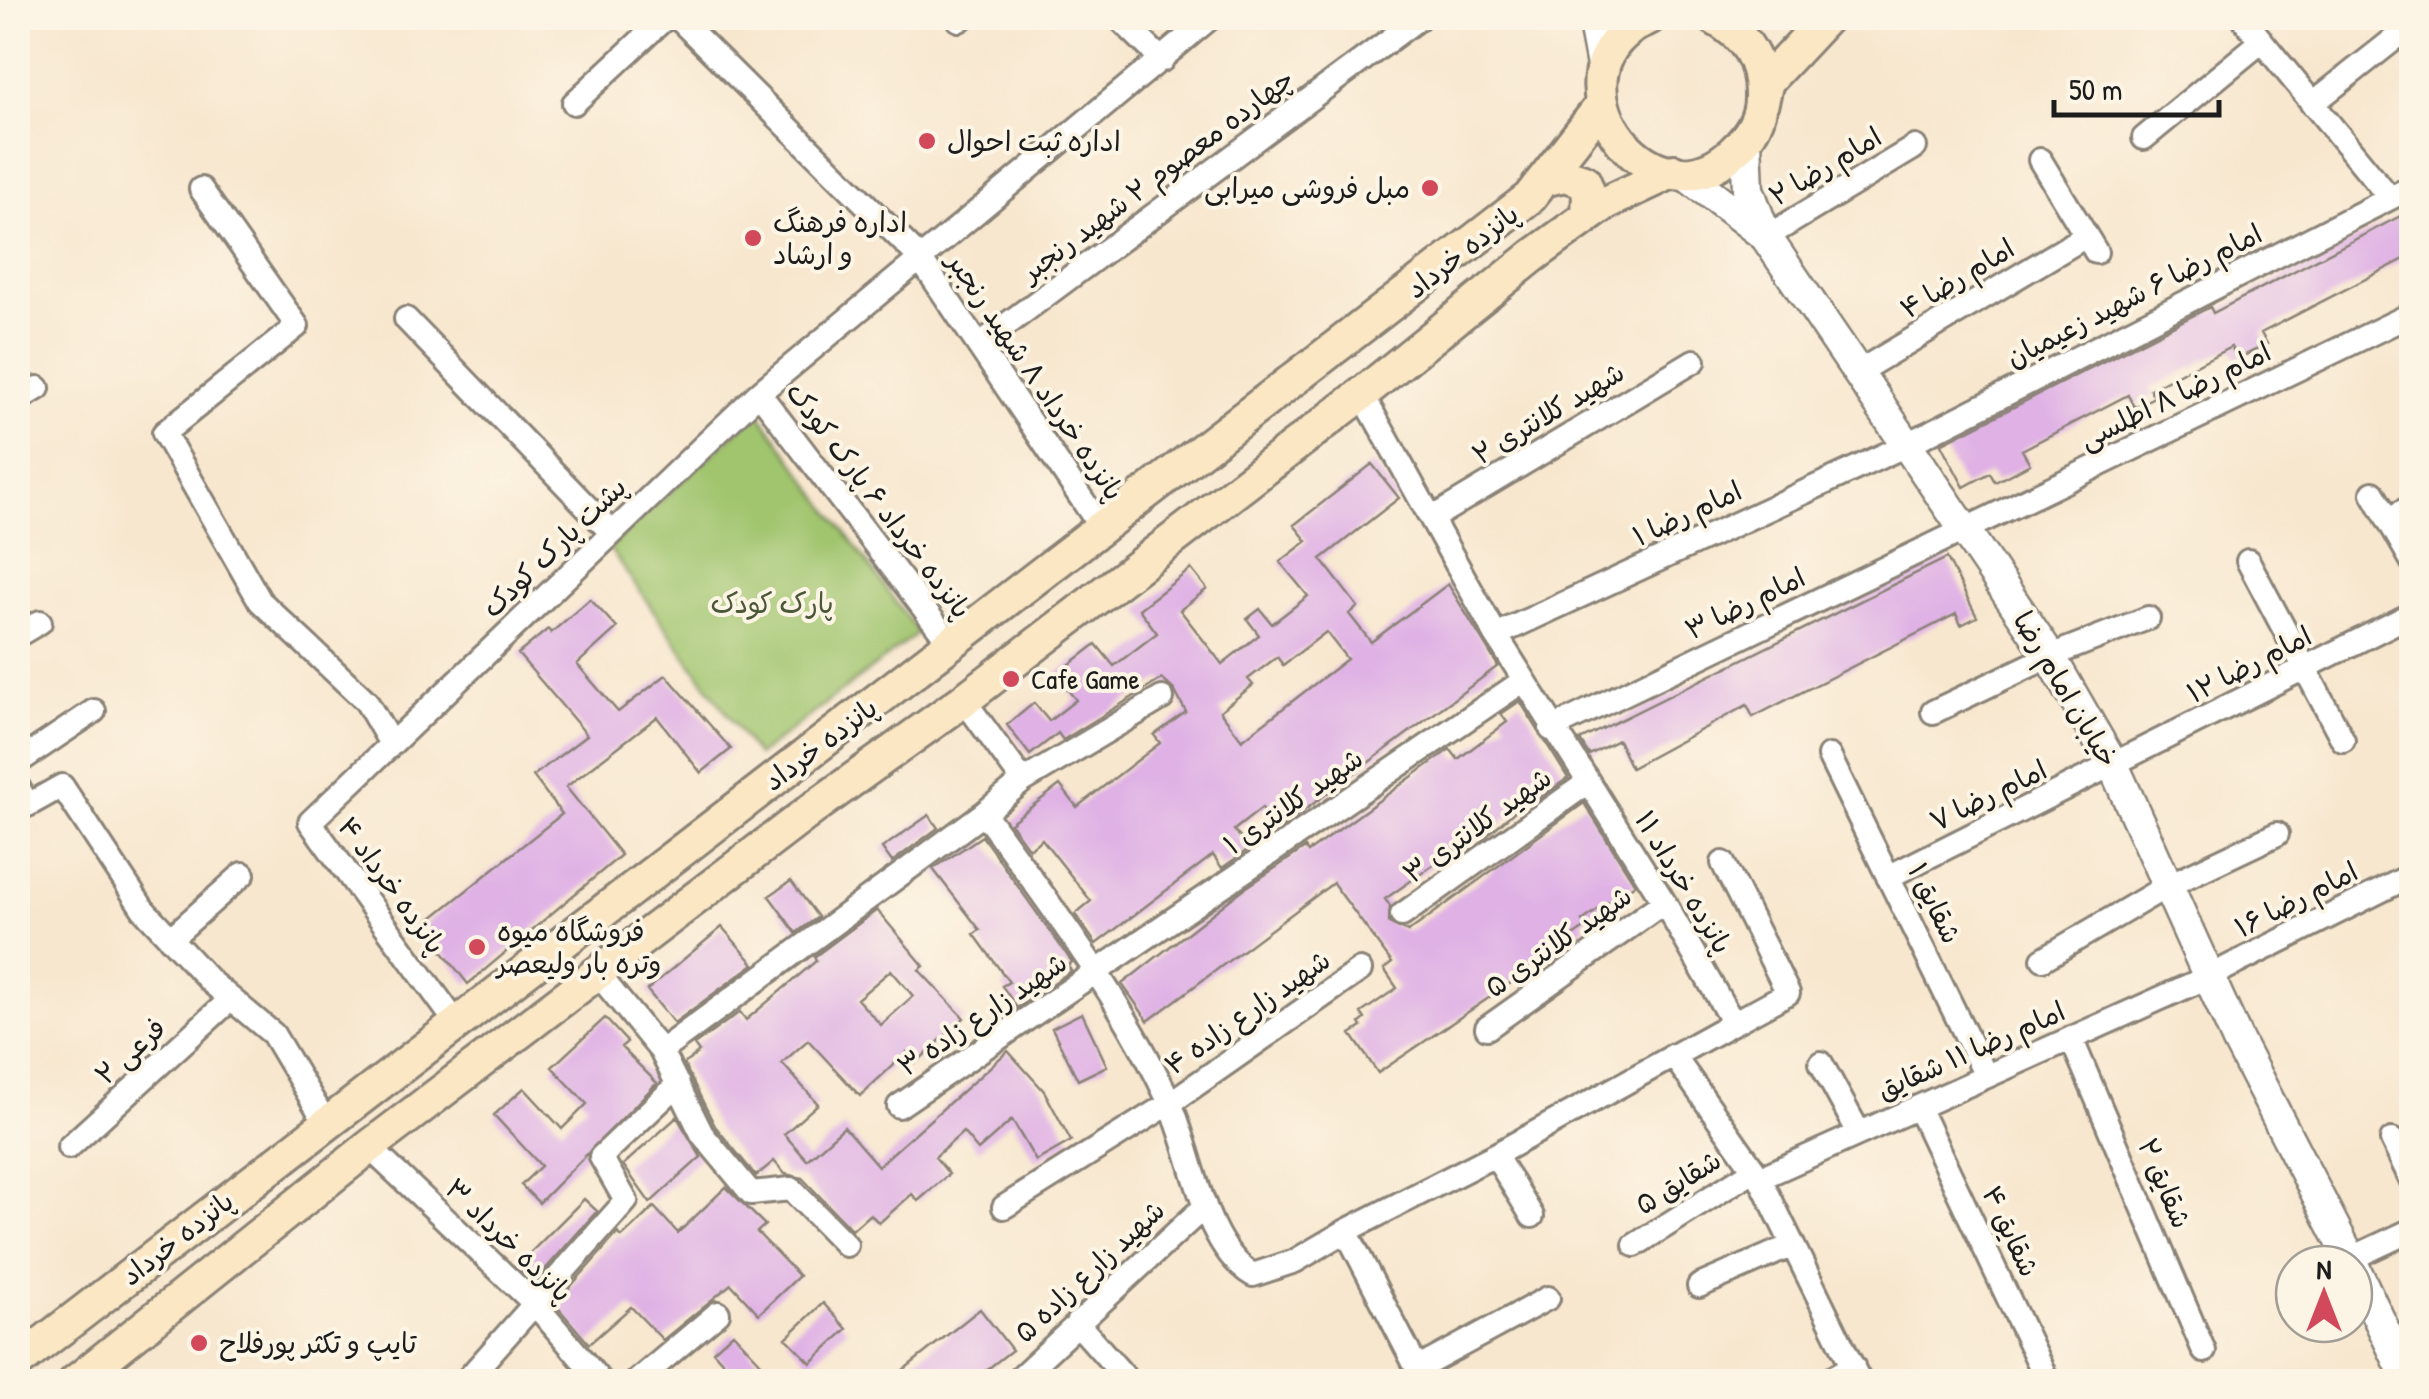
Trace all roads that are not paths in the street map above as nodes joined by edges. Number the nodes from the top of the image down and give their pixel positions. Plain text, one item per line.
1 (664, 18) edge
2 (678, 18) edge
3 (1119, 18) edge
4 (1210, 18) edge
5 (1419, 18) edge
6 (1593, 18) edge
7 (1648, 18) edge
8 (1714, 18) edge
9 (1826, 18) edge
10 (2243, 18) edge
11 (2412, 25) edge
12 (2262, 41) junction
13 (1162, 60) junction
14 (1603, 71) junction
15 (574, 103) dead end
16 (2312, 104) junction
17 (1602, 106) junction
18 (1761, 106) junction
19 (2144, 138) dead end
20 (1746, 140) junction
21 (1914, 147) dead end
22 (2040, 160) dead end
23 (1678, 172) junction
24 (1543, 180) junction
25 (201, 189) dead end
26 (2401, 193) edge
27 (1588, 215) junction
28 (1766, 237) junction
29 (920, 256) junction
30 (2412, 314) edge
31 (406, 319) dead end
32 (979, 345) junction
33 (1694, 362) dead end
34 (1858, 372) junction
35 (38, 388) dead end
36 (759, 393) junction
37 (1362, 394) junction
38 (18, 400) edge
39 (1904, 446) junction
40 (2374, 493) dead end
41 (2412, 506) edge
42 (1434, 517) junction
43 (2388, 520) junction
44 (1102, 529) junction
45 (1964, 530) junction
46 (612, 533) junction
47 (2248, 561) dead end
48 (2412, 562) edge
49 (2412, 614) edge
50 (2148, 618) dead end
51 (40, 622) dead end
52 (18, 635) edge
53 (1496, 635) junction
54 (951, 644) junction
55 (2050, 656) junction
56 (2307, 668) junction
57 (1523, 681) junction
58 (1162, 698) dead end
59 (964, 700) junction
60 (94, 711) dead end
61 (1933, 712) dead end
62 (1551, 729) junction
63 (2343, 740) dead end
64 (390, 744) junction
65 (1829, 756) dead end
66 (18, 762) edge
67 (2114, 767) junction
68 (1023, 782) junction
69 (1586, 783) junction
70 (21, 801) edge
71 (984, 813) junction
72 (2277, 834) dead end
73 (1724, 863) dead end
74 (243, 874) dead end
75 (2412, 875) edge
76 (1888, 877) junction
77 (2167, 886) junction
78 (1664, 902) junction
79 (1402, 915) dead end
80 (170, 939) junction
81 (2042, 959) dead end
82 (1360, 970) dead end
83 (1098, 971) junction
84 (598, 974) junction
85 (2208, 977) junction
86 (231, 999) junction
87 (456, 1024) junction
88 (1733, 1024) junction
89 (1487, 1028) dead end
90 (2070, 1038) junction
91 (661, 1051) junction
92 (1673, 1055) junction
93 (1821, 1063) dead end
94 (1986, 1076) junction
95 (678, 1084) junction
96 (1170, 1103) junction
97 (899, 1106) dead end
98 (1918, 1107) junction
99 (326, 1123) junction
100 (1858, 1133) junction
101 (2392, 1140) dead end
102 (69, 1147) dead end
103 (369, 1148) junction
104 (1495, 1156) junction
105 (1757, 1174) junction
106 (2412, 1182) edge
107 (1205, 1206) junction
108 (1004, 1207) dead end
109 (1532, 1216) dead end
110 (2412, 1230) edge
111 (1346, 1231) junction
112 (846, 1244) dead end
113 (1635, 1244) dead end
114 (1792, 1244) junction
115 (2342, 1244) edge
116 (2374, 1252) edge
117 (1699, 1286) dead end
118 (1548, 1298) dead end
119 (535, 1304) junction
120 (718, 1313) dead end
121 (2374, 1313) edge
122 (1076, 1323) junction
123 (2204, 1351) dead end
124 (18, 1362) edge
125 (1857, 1374) edge
126 (1420, 1375) edge
127 (1123, 1376) dead end
128 (2404, 1380) edge
129 (74, 1382) edge
130 (465, 1382) edge
131 (602, 1382) edge
132 (636, 1382) edge
133 (1014, 1382) edge
134 (1825, 1382) edge
135 (2048, 1382) edge

1 - 15 street
2 - 29 street, پانزده خرداد ۸ شهید رنجبر
3 - 13 street
4 - 13 street, پشت پارک کودک
5 - 32 street, چهارده معصوم ۲ شهید رنجبر
6 - 14 street
7 - 14 main road
8 - 18 main road
9 - 18 main road
10 - 12 street
11 - 16 street
12 - 16 street
12 - 19 street
13 - 29 street, پشت پارک کودک
14 - 17 main road
16 - 26 street
17 - 23 main road
17 - 24 main road, پانزده خرداد
18 - 20 main road
20 - 23 main road, پانزده خرداد
20 - 28 street, خیابان امام رضا
21 - 28 street, امام رضا ۲
22 - 34 street, امام رضا ۴
23 - 27 main road, پانزده خرداد
23 - 28 street
24 - 27 main road
24 - 44 main road, پانزده خرداد
25 - 64 street
26 - 39 street, امام رضا ۶ شهید زعیمیان
27 - 37 main road, پانزده خرداد
28 - 34 street, خیابان امام رضا
29 - 32 street, پانزده خرداد ۸ شهید رنجبر
29 - 36 street, پشت پارک کودک
30 - 45 street, امام رضا ۸ اطلسی
31 - 46 street
32 - 44 street, پانزده خرداد ۸ شهید رنجبر
33 - 42 street, شهید کلانتری ۲
34 - 39 street, خیابان امام رضا
35 - 38 street
36 - 46 street, پشت پارک کودک
36 - 54 street, پانزده خرداد ۶ پارک کودک
37 - 42 street, پانزده خرداد ۱۱
37 - 59 main road, پانزده خرداد
39 - 45 street, خیابان امام رضا
39 - 53 street, امام رضا ۱
40 - 43 street
41 - 43 street
42 - 53 street, پانزده خرداد ۱۱
43 - 48 street
44 - 54 main road, پانزده خرداد
45 - 55 street, خیابان امام رضا
45 - 62 street, امام رضا ۳
46 - 64 street, پشت پارک کودک
47 - 56 street
49 - 56 street, امام رضا ۱۲
50 - 55 street
51 - 52 street
53 - 57 street, پانزده خرداد ۱۱
54 - 87 main road, پانزده خرداد
55 - 61 street
55 - 67 street, خیابان امام رضا
56 - 63 street
56 - 67 street, امام رضا ۱۲
57 - 62 street, پانزده خرداد ۱۱
57 - 83 street, شهید کلانتری ۱
58 - 68 street
59 - 68 street
59 - 84 main road, پانزده خرداد
60 - 66 street
62 - 69 street, پانزده خرداد ۱۱
64 - 87 street, پانزده خرداد ۴
65 - 76 street, شقایق ۱
67 - 76 street, امام رضا ۷
67 - 77 street, خیابان امام رضا
68 - 71 street
69 - 78 street, پانزده خرداد ۱۱
69 - 79 street, شهید کلانتری ۳
70 - 80 street
71 - 83 street
71 - 91 street
72 - 77 street
73 - 88 street
74 - 80 street
75 - 85 street, امام رضا ۱۶
76 - 94 street, شقایق ۱
77 - 81 street
77 - 85 street, خیابان امام رضا
78 - 88 street, پانزده خرداد ۱۱
78 - 89 street, شهید کلانتری ۵
80 - 86 street
82 - 96 street, شهید زارع زاده ۴
83 - 96 street
83 - 97 street, شهید زارع زاده ۳
84 - 91 street
84 - 103 main road, پانزده خرداد
85 - 90 street, امام رضا ۱۱ شقایق
85 - 115 street, خیابان امام رضا
86 - 99 street
86 - 102 street, فرعی ۲
87 - 99 main road, پانزده خرداد
88 - 92 street
90 - 94 street, امام رضا ۱۱ شقایق
90 - 123 street, شقایق ۲
91 - 95 street
92 - 104 street
92 - 105 street
93 - 100 street
94 - 98 street, امام رضا ۱۱ شقایق
95 - 112 street
95 - 119 street
96 - 107 street
96 - 108 street, شهید زارع زاده ۴
98 - 100 street, امام رضا ۱۱ شقایق
98 - 135 street, شقایق ۴
99 - 124 main road, پانزده خرداد
100 - 105 street, امام رضا ۱۱ شقایق
101 - 106 street
103 - 119 street, پانزده خرداد ۳
103 - 129 main road, پانزده خرداد
104 - 109 street
104 - 111 street
105 - 113 street, شقایق ۵
105 - 114 street
107 - 111 street
107 - 122 street, شهید زارع زاده ۵
110 - 116 street
111 - 126 street
114 - 117 street
114 - 125 street
118 - 126 street
119 - 130 street
119 - 131 street, پانزده خرداد ۳
120 - 132 street
121 - 128 street, خیابان امام رضا
122 - 127 street
122 - 133 street, شهید زارع زاده ۵
125 - 134 street

